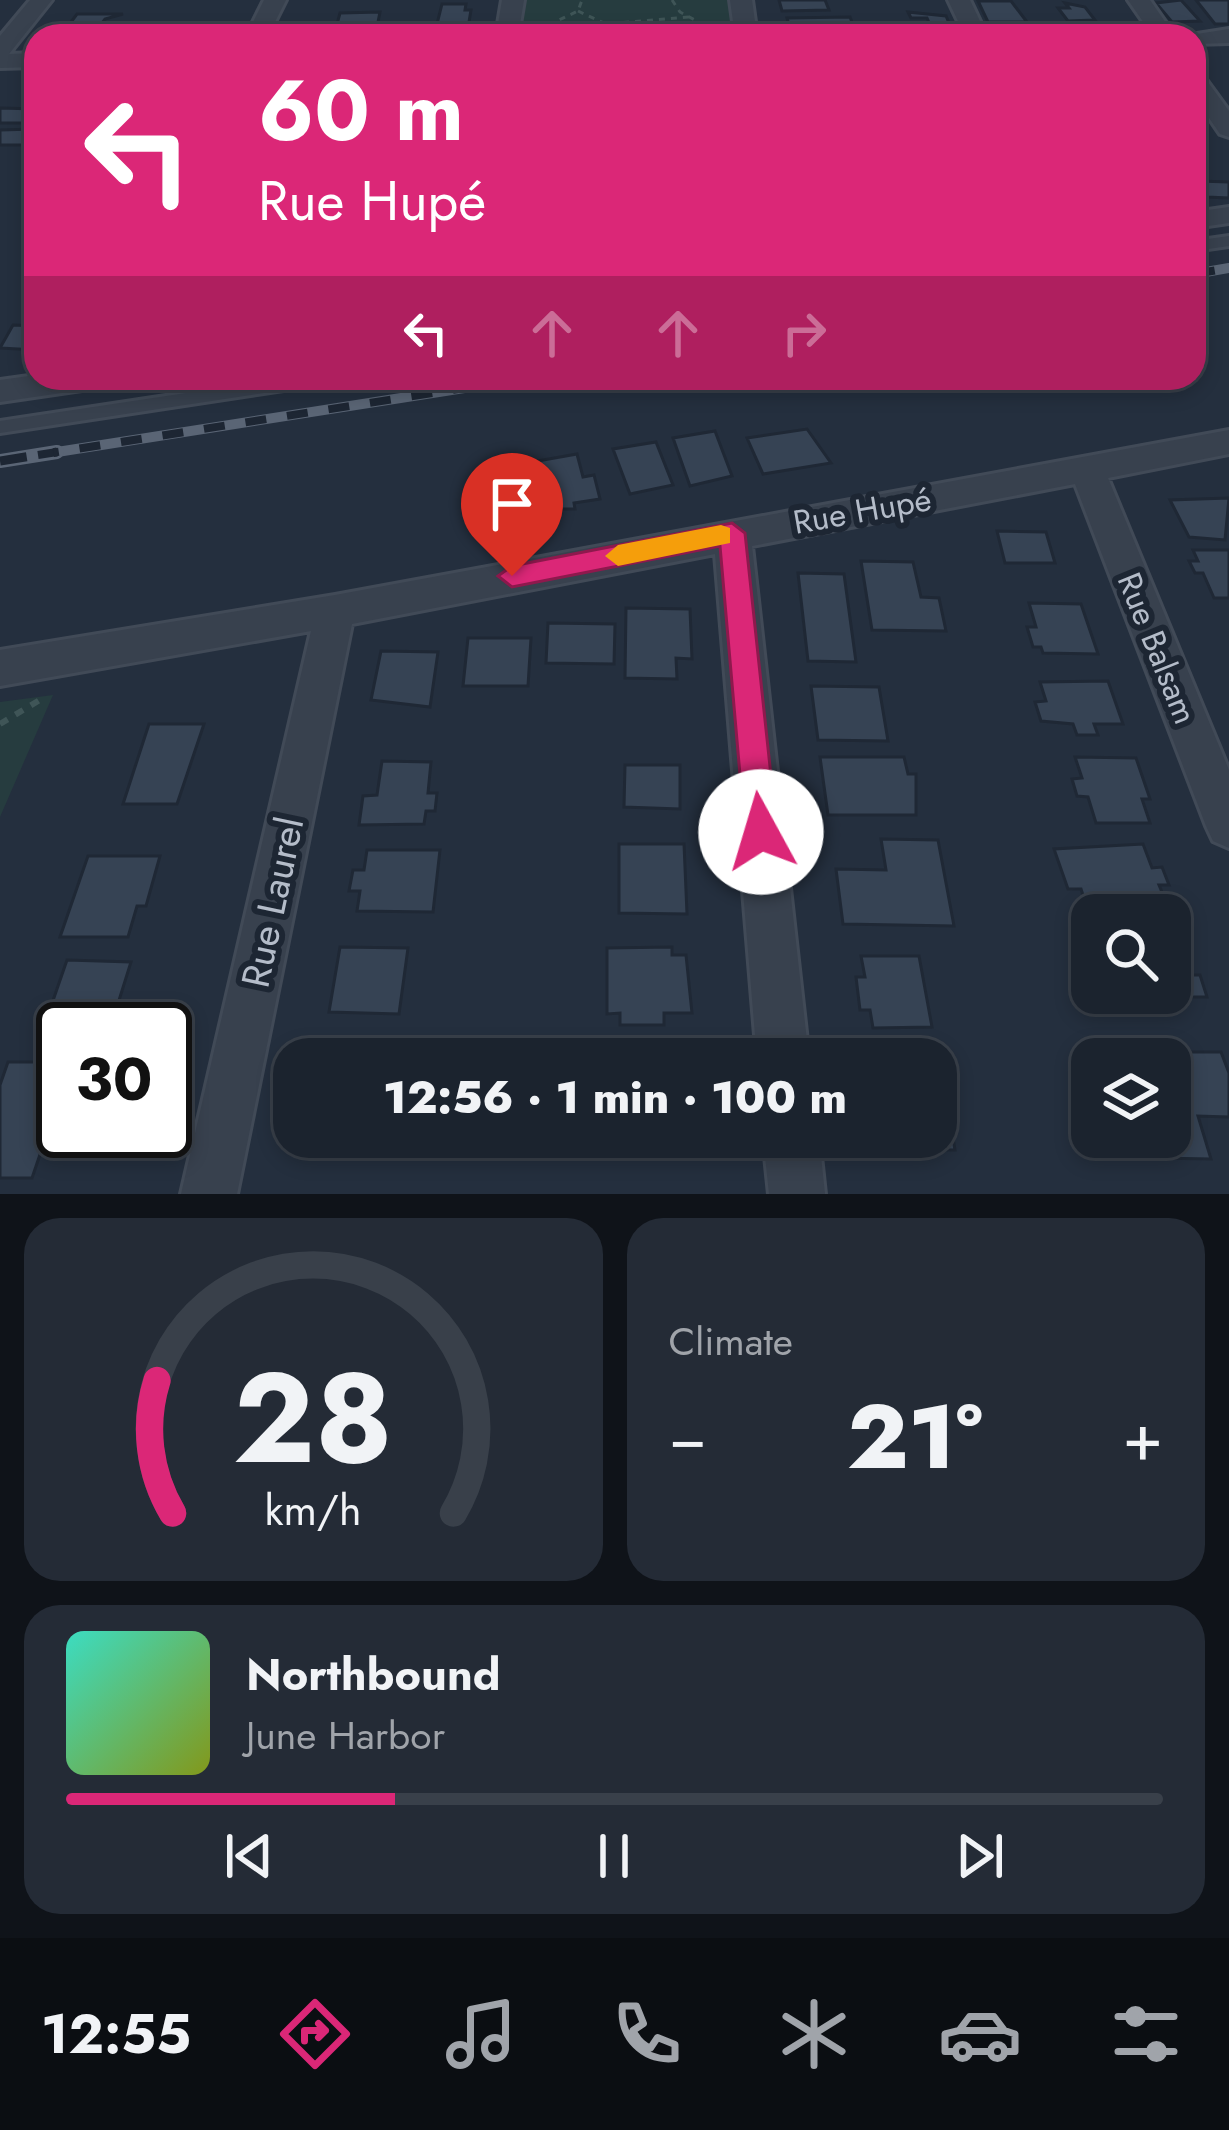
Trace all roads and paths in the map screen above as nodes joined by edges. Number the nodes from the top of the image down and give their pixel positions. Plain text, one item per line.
1 (41, 0) edge
2 (582, 0) edge
3 (672, 0) edge
4 (578, 11) junction
5 (689, 17) junction
6 (546, 24) edge
7 (703, 24) edge
8 (0, 50) edge
9 (1206, 96) edge
10 (1229, 129) edge
11 (245, 390) edge
12 (0, 427) edge
13 (1229, 442) edge
14 (1087, 469) junction
15 (732, 533) junction
16 (335, 610) junction
17 (0, 668) edge
18 (1229, 826) edge
19 (782, 1038) edge
20 (793, 1158) edge
21 (209, 1194) edge
22 (797, 1194) edge

1 - 8 street
2 - 4 path
3 - 5 path
4 - 5 path
4 - 6 path
5 - 7 path
9 - 10 street
11 - 12 lane
13 - 14 street, Rue Hupé
14 - 15 street, Rue Hupé
14 - 18 street, Rue Balsam
15 - 16 street, Rue Hupé
15 - 19 street
16 - 17 street, Rue Hupé
16 - 21 street, Rue Laurel
20 - 22 street

